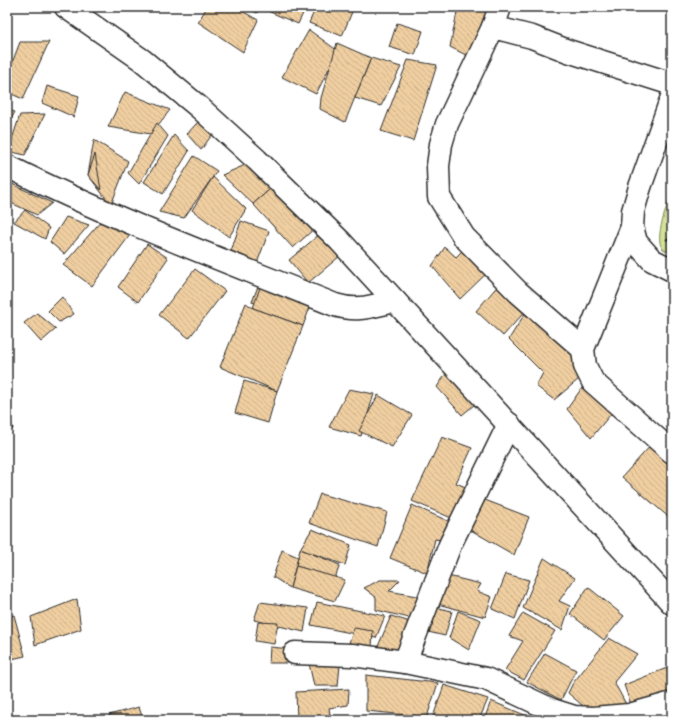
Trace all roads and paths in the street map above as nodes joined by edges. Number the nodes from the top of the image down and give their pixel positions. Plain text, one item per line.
1 (66, 7) edge
2 (500, 7) edge
3 (493, 27) junction
4 (672, 84) edge
5 (672, 97) edge
6 (7, 166) edge
7 (632, 227) junction
8 (672, 270) edge
9 (395, 300) junction
10 (584, 349) junction
11 (509, 424) junction
12 (672, 452) edge
13 (672, 602) edge
14 (295, 653) dead end
15 (405, 662) junction
16 (672, 702) edge
17 (573, 719) edge

1 - 9 street
2 - 3 street
3 - 4 street
3 - 10 street
5 - 7 street
6 - 9 street
7 - 8 street
7 - 10 street
9 - 11 street
10 - 12 street
11 - 13 street
11 - 15 street
14 - 15 street
15 - 17 street
16 - 17 street

